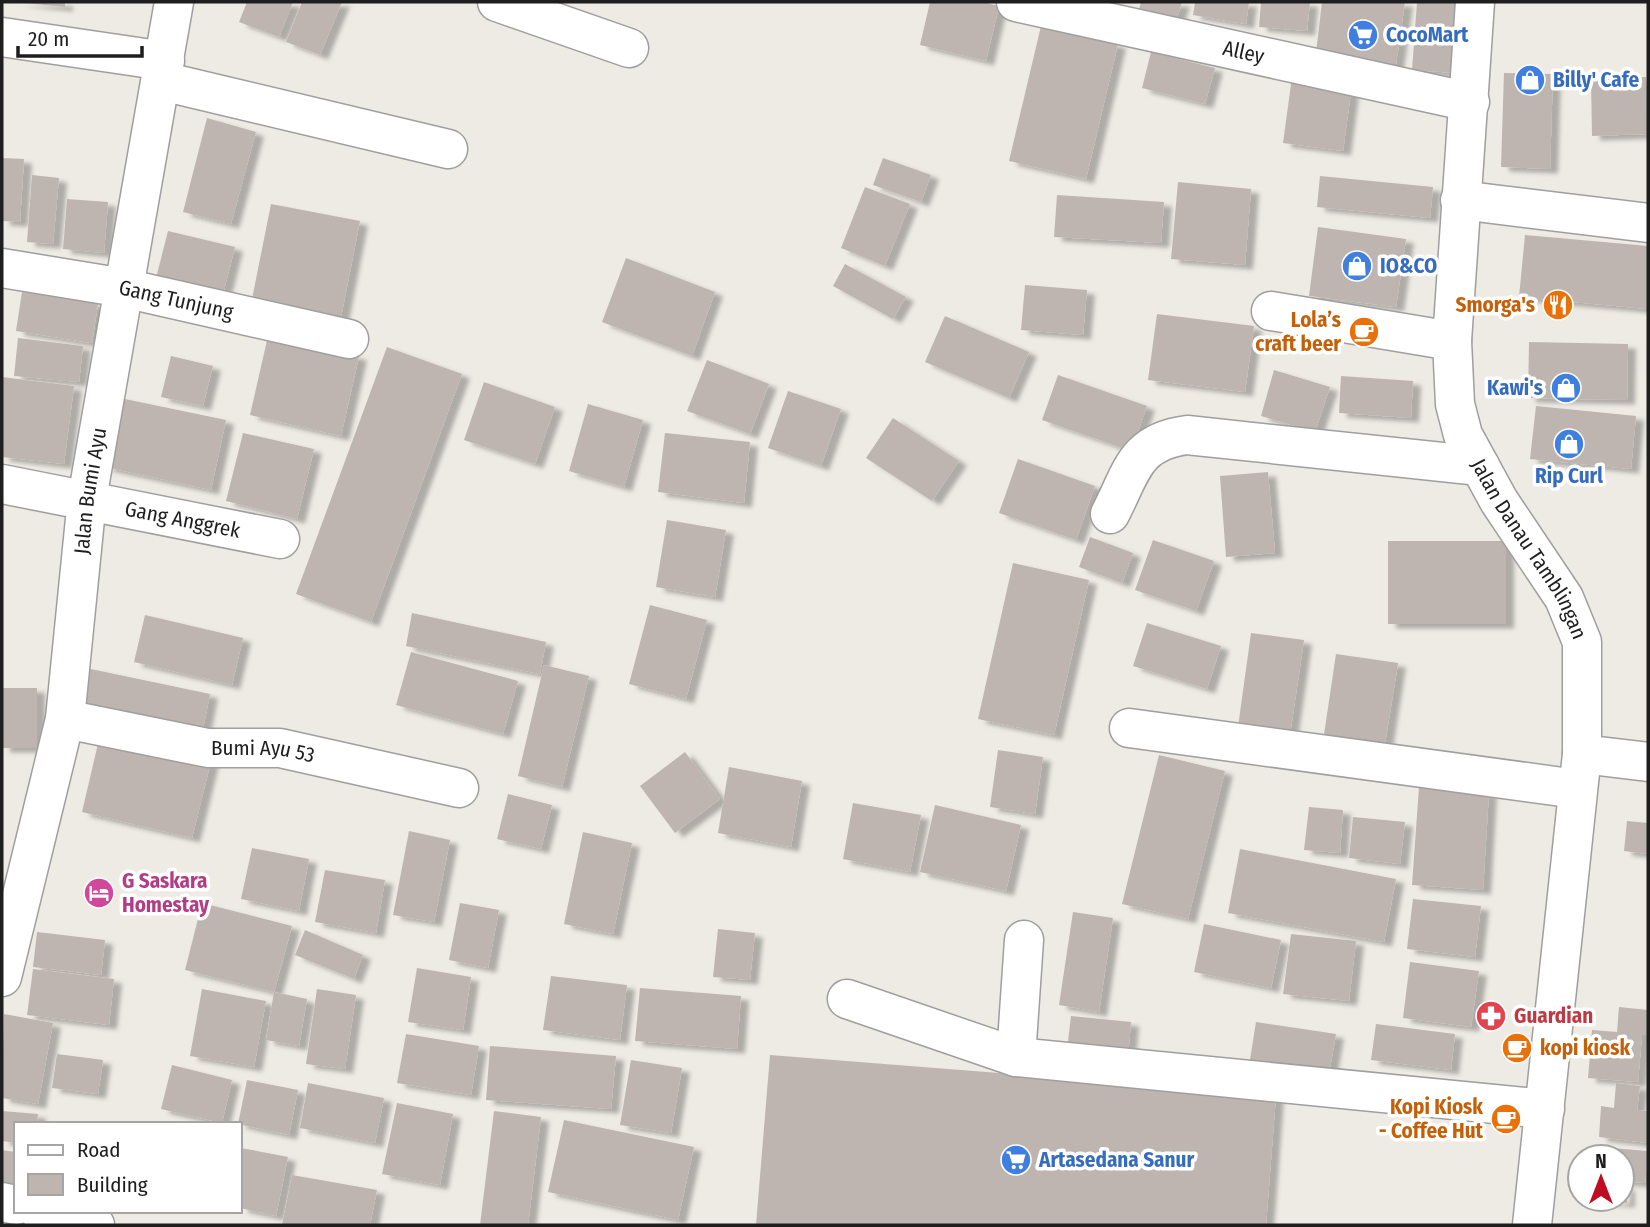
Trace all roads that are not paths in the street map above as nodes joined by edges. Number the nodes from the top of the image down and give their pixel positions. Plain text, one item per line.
1 (174, 2) edge
2 (497, 2) edge
3 (1016, 2) edge
4 (1475, 2) edge
5 (2, 37) edge
6 (629, 48) dead end
7 (163, 71) junction
8 (1470, 102) junction
9 (448, 149) dead end
10 (1460, 200) junction
11 (1648, 223) edge
12 (2, 268) edge
13 (124, 288) junction
14 (1271, 311) dead end
15 (349, 339) dead end
16 (1452, 341) junction
17 (1480, 466) junction
18 (2, 484) edge
19 (87, 499) junction
20 (1110, 514) dead end
21 (280, 539) dead end
22 (65, 719) junction
23 (1129, 728) dead end
24 (1648, 762) edge
25 (1579, 772) junction
26 (459, 788) dead end
27 (1024, 940) dead end
28 (2, 977) edge
29 (847, 999) dead end
30 (1016, 1057) junction
31 (1545, 1108) junction
32 (47, 1213) edge
33 (95, 1225) edge
34 (1532, 1225) edge

1 - 7 street, Jalan Bumi Ayu
2 - 6 street
3 - 8 street, Alley
4 - 8 street, Jalan Danau Tamblingan
5 - 7 street
7 - 9 street
7 - 13 street, Jalan Bumi Ayu
8 - 10 street, Jalan Danau Tamblingan
10 - 11 street
10 - 16 street, Jalan Danau Tamblingan
12 - 13 street, Gang Tunjung
13 - 15 street, Gang Tunjung
13 - 19 street, Jalan Bumi Ayu
14 - 16 street
16 - 17 street, Jalan Danau Tamblingan
17 - 20 street
17 - 25 street, Jalan Danau Tamblingan
18 - 19 street, Gang Anggrek
19 - 21 street, Gang Anggrek
19 - 22 street, Jalan Bumi Ayu
22 - 26 street, Bumi Ayu 53
22 - 28 street, Jalan Bumi Ayu
23 - 25 street
24 - 25 street
25 - 31 street, Jalan Danau Tamblingan
27 - 30 street
29 - 30 street
30 - 31 street
31 - 34 street, Jalan Danau Tamblingan
32 - 33 street

